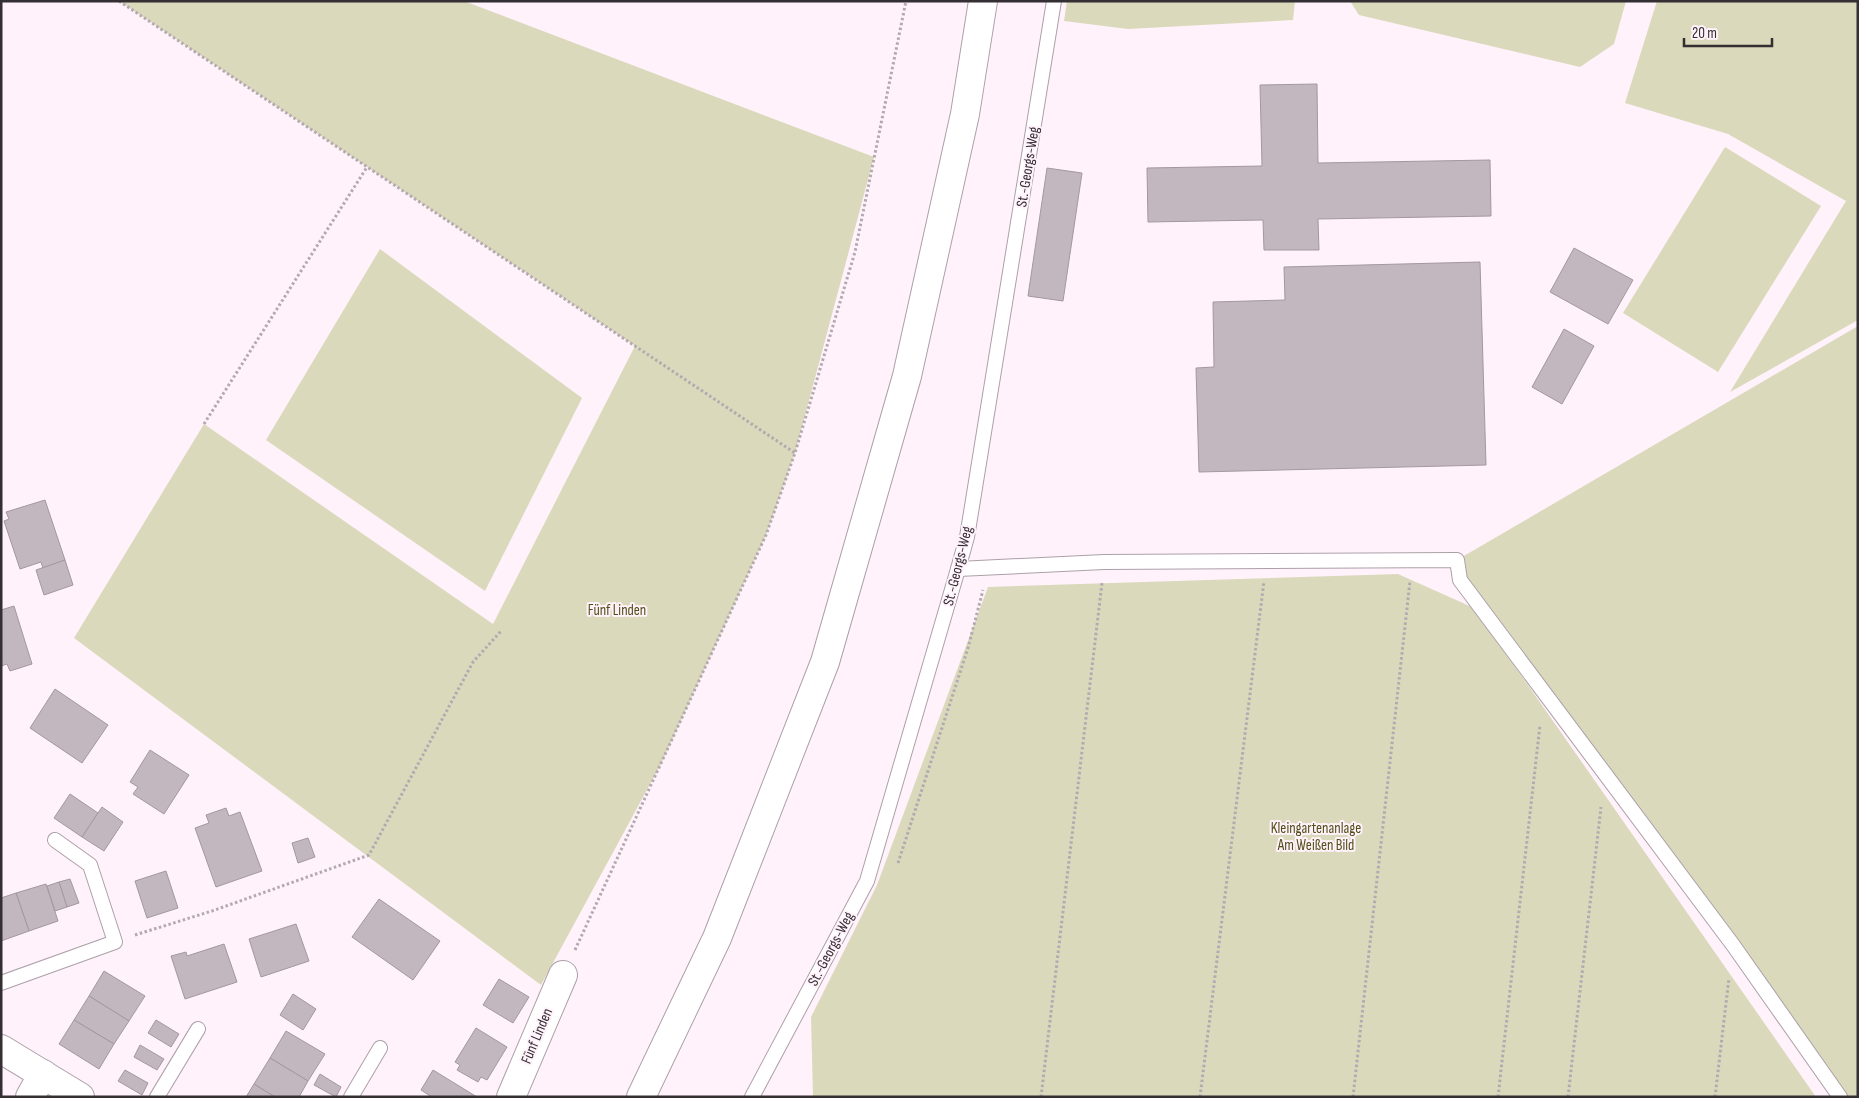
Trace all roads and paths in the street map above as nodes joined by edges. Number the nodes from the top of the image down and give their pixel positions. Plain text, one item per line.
1 (119, 1) edge
2 (906, 1) edge
3 (984, 1) edge
4 (1054, 1) edge
5 (367, 167) junction
6 (204, 424) dead end
7 (795, 453) junction
8 (1413, 561) junction
9 (1104, 562) junction
10 (1267, 562) junction
11 (958, 569) junction
12 (502, 630) dead end
13 (1544, 693) junction
14 (1605, 776) junction
15 (55, 840) dead end
16 (115, 942) junction
17 (1733, 945) junction
18 (563, 975) joint
19 (1, 983) edge
20 (198, 1029) dead end
21 (380, 1048) dead end
22 (1, 1049) edge
23 (36, 1086) edge
24 (754, 1095) edge
25 (80, 1097) edge
26 (157, 1097) edge
27 (351, 1097) edge
28 (512, 1097) edge
29 (641, 1097) edge
30 (1041, 1097) edge
31 (1200, 1097) edge
32 (1353, 1097) edge
33 (1498, 1097) edge
34 (1568, 1097) edge
35 (1715, 1097) edge
36 (1840, 1097) edge

1 - 5 path
2 - 7 path
3 - 29 main road
4 - 11 lane, St.-Georgs-Weg
5 - 6 path
5 - 7 path
7 - 18 path
8 - 10 lane
8 - 13 lane
8 - 32 path
9 - 10 lane
9 - 11 lane
9 - 30 path
10 - 31 path
11 - 24 lane, St.-Georgs-Weg
12 - 16 path
13 - 14 lane
13 - 33 path
14 - 17 lane
14 - 34 path
15 - 16 lane
16 - 19 lane
17 - 35 path
17 - 36 lane
18 - 28 main road, Fünf Linden
20 - 26 lane
21 - 27 lane
22 - 23 main road
23 - 25 main road

